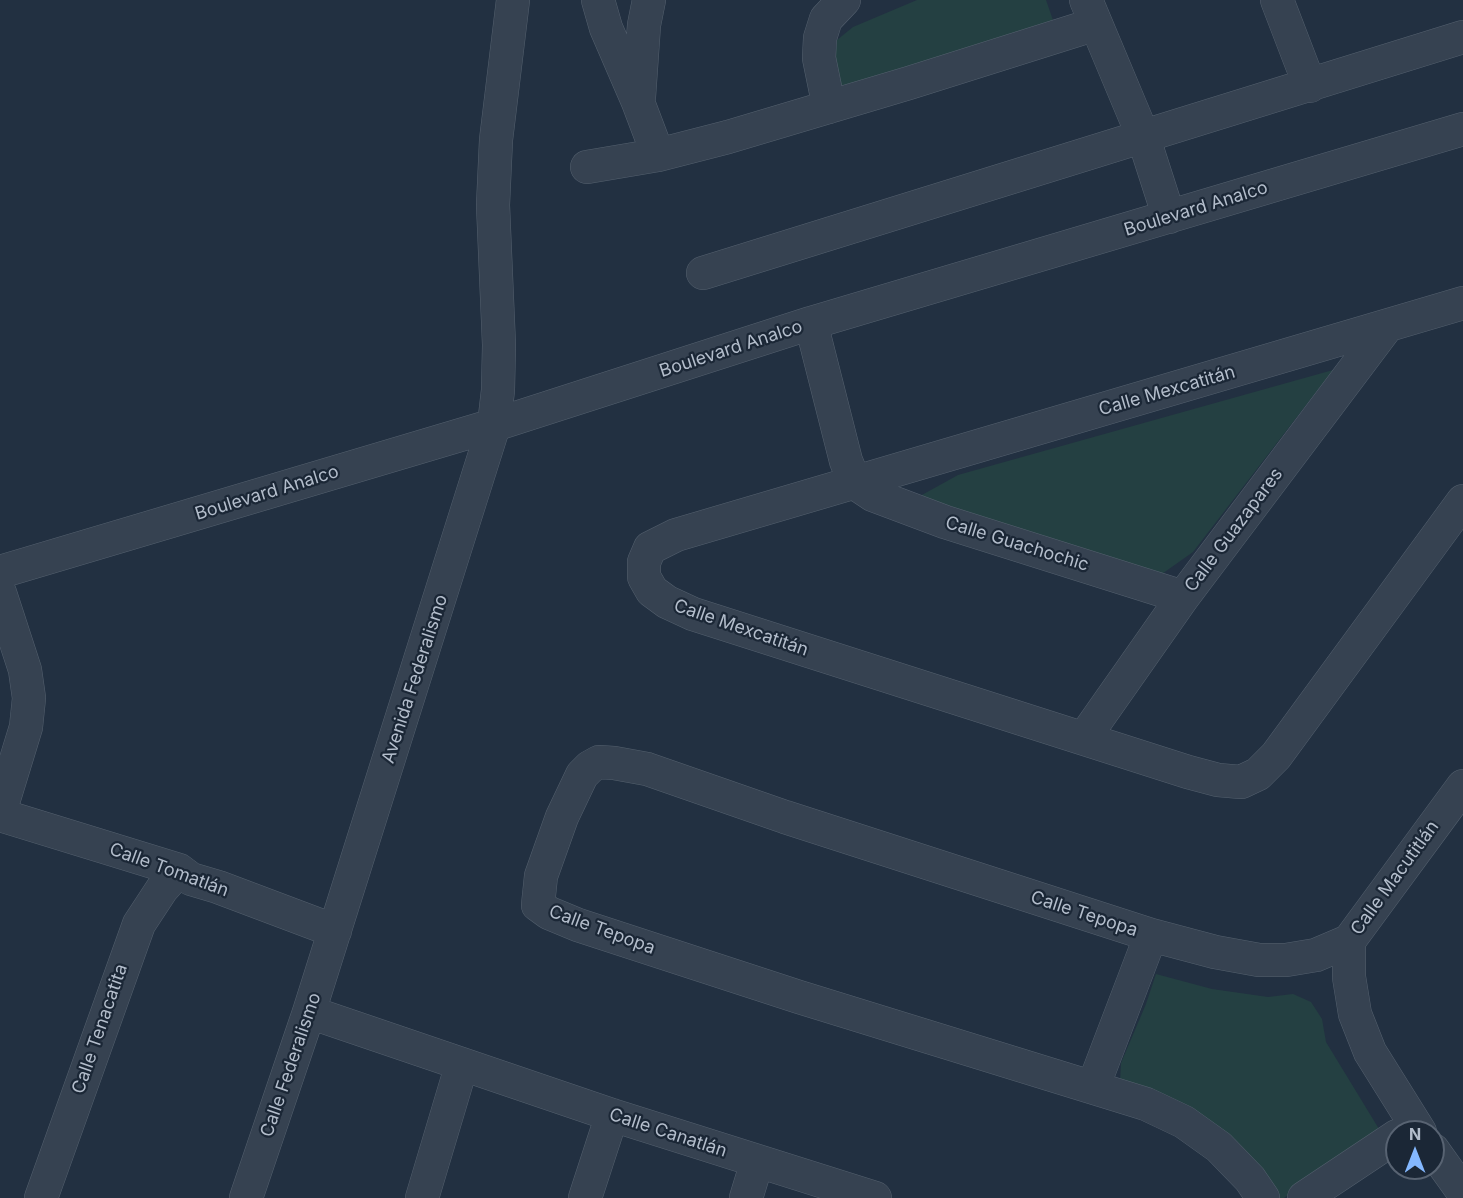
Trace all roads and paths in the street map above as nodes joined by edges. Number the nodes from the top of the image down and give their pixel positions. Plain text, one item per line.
1 (513, 0) edge
2 (598, 0) edge
3 (649, 0) edge
4 (844, 0) edge
5 (1277, 0) edge
6 (1091, 12) edge
7 (1463, 37) edge
8 (1310, 86) junction
9 (639, 102) junction
10 (829, 107) junction
11 (1463, 129) edge
12 (1143, 136) junction
13 (658, 155) junction
14 (587, 167) dead end
15 (1169, 217) junction
16 (703, 273) dead end
17 (1463, 303) edge
18 (811, 323) junction
19 (1387, 326) junction
20 (494, 425) junction
21 (855, 483) junction
22 (1463, 501) edge
23 (0, 572) edge
24 (0, 592) edge
25 (1183, 597) junction
26 (1084, 738) junction
27 (1463, 786) edge
28 (0, 813) edge
29 (179, 870) junction
30 (335, 931) junction
31 (1151, 935) junction
32 (1349, 941) junction
33 (309, 1012) junction
34 (462, 1064) junction
35 (1093, 1087) junction
36 (612, 1115) junction
37 (1406, 1120) edge
38 (1385, 1149) edge
39 (757, 1162) junction
40 (1445, 1171) edge
41 (1463, 1192) edge
42 (41, 1198) edge
43 (246, 1198) edge
44 (422, 1198) edge
45 (585, 1198) edge
46 (746, 1198) edge
47 (875, 1198) edge
48 (1263, 1198) edge
49 (1304, 1198) edge

1 - 20 street, Avenida Federalismo
2 - 9 street
3 - 9 street
4 - 10 street
5 - 8 street
6 - 10 street
6 - 12 street
7 - 8 street
8 - 12 street
9 - 13 street
10 - 13 street
11 - 15 street, Boulevard Analco
12 - 15 street
12 - 16 street
13 - 14 street
15 - 18 street, Boulevard Analco
17 - 19 street, Calle Mexcatitán
18 - 20 street, Boulevard Analco
18 - 21 street
19 - 21 street, Calle Mexcatitán
19 - 25 street, Calle Guazapares
20 - 23 street, Boulevard Analco
20 - 30 street, Avenida Federalismo
21 - 25 street, Calle Guachochic
21 - 26 street, Calle Mexcatitán
22 - 26 street, Calle Mexcatitán
24 - 28 street
25 - 26 street, Calle Guazapares
27 - 32 street, Calle Macutitlán
28 - 29 street, Calle Tomatlán
29 - 30 street, Calle Tomatlán
29 - 42 street, Calle Tenacatita
30 - 33 street, Calle Federalismo
31 - 32 street, Calle Tepopa
31 - 35 street
31 - 35 street, Calle Tepopa
32 - 37 street
33 - 34 street, Calle Canatlán
33 - 43 street, Calle Federalismo
34 - 36 street, Calle Canatlán
34 - 44 street
35 - 48 street, Calle Tepopa
36 - 39 street, Calle Canatlán
36 - 45 street
38 - 49 street
39 - 46 street
39 - 47 street, Calle Canatlán
40 - 41 street

